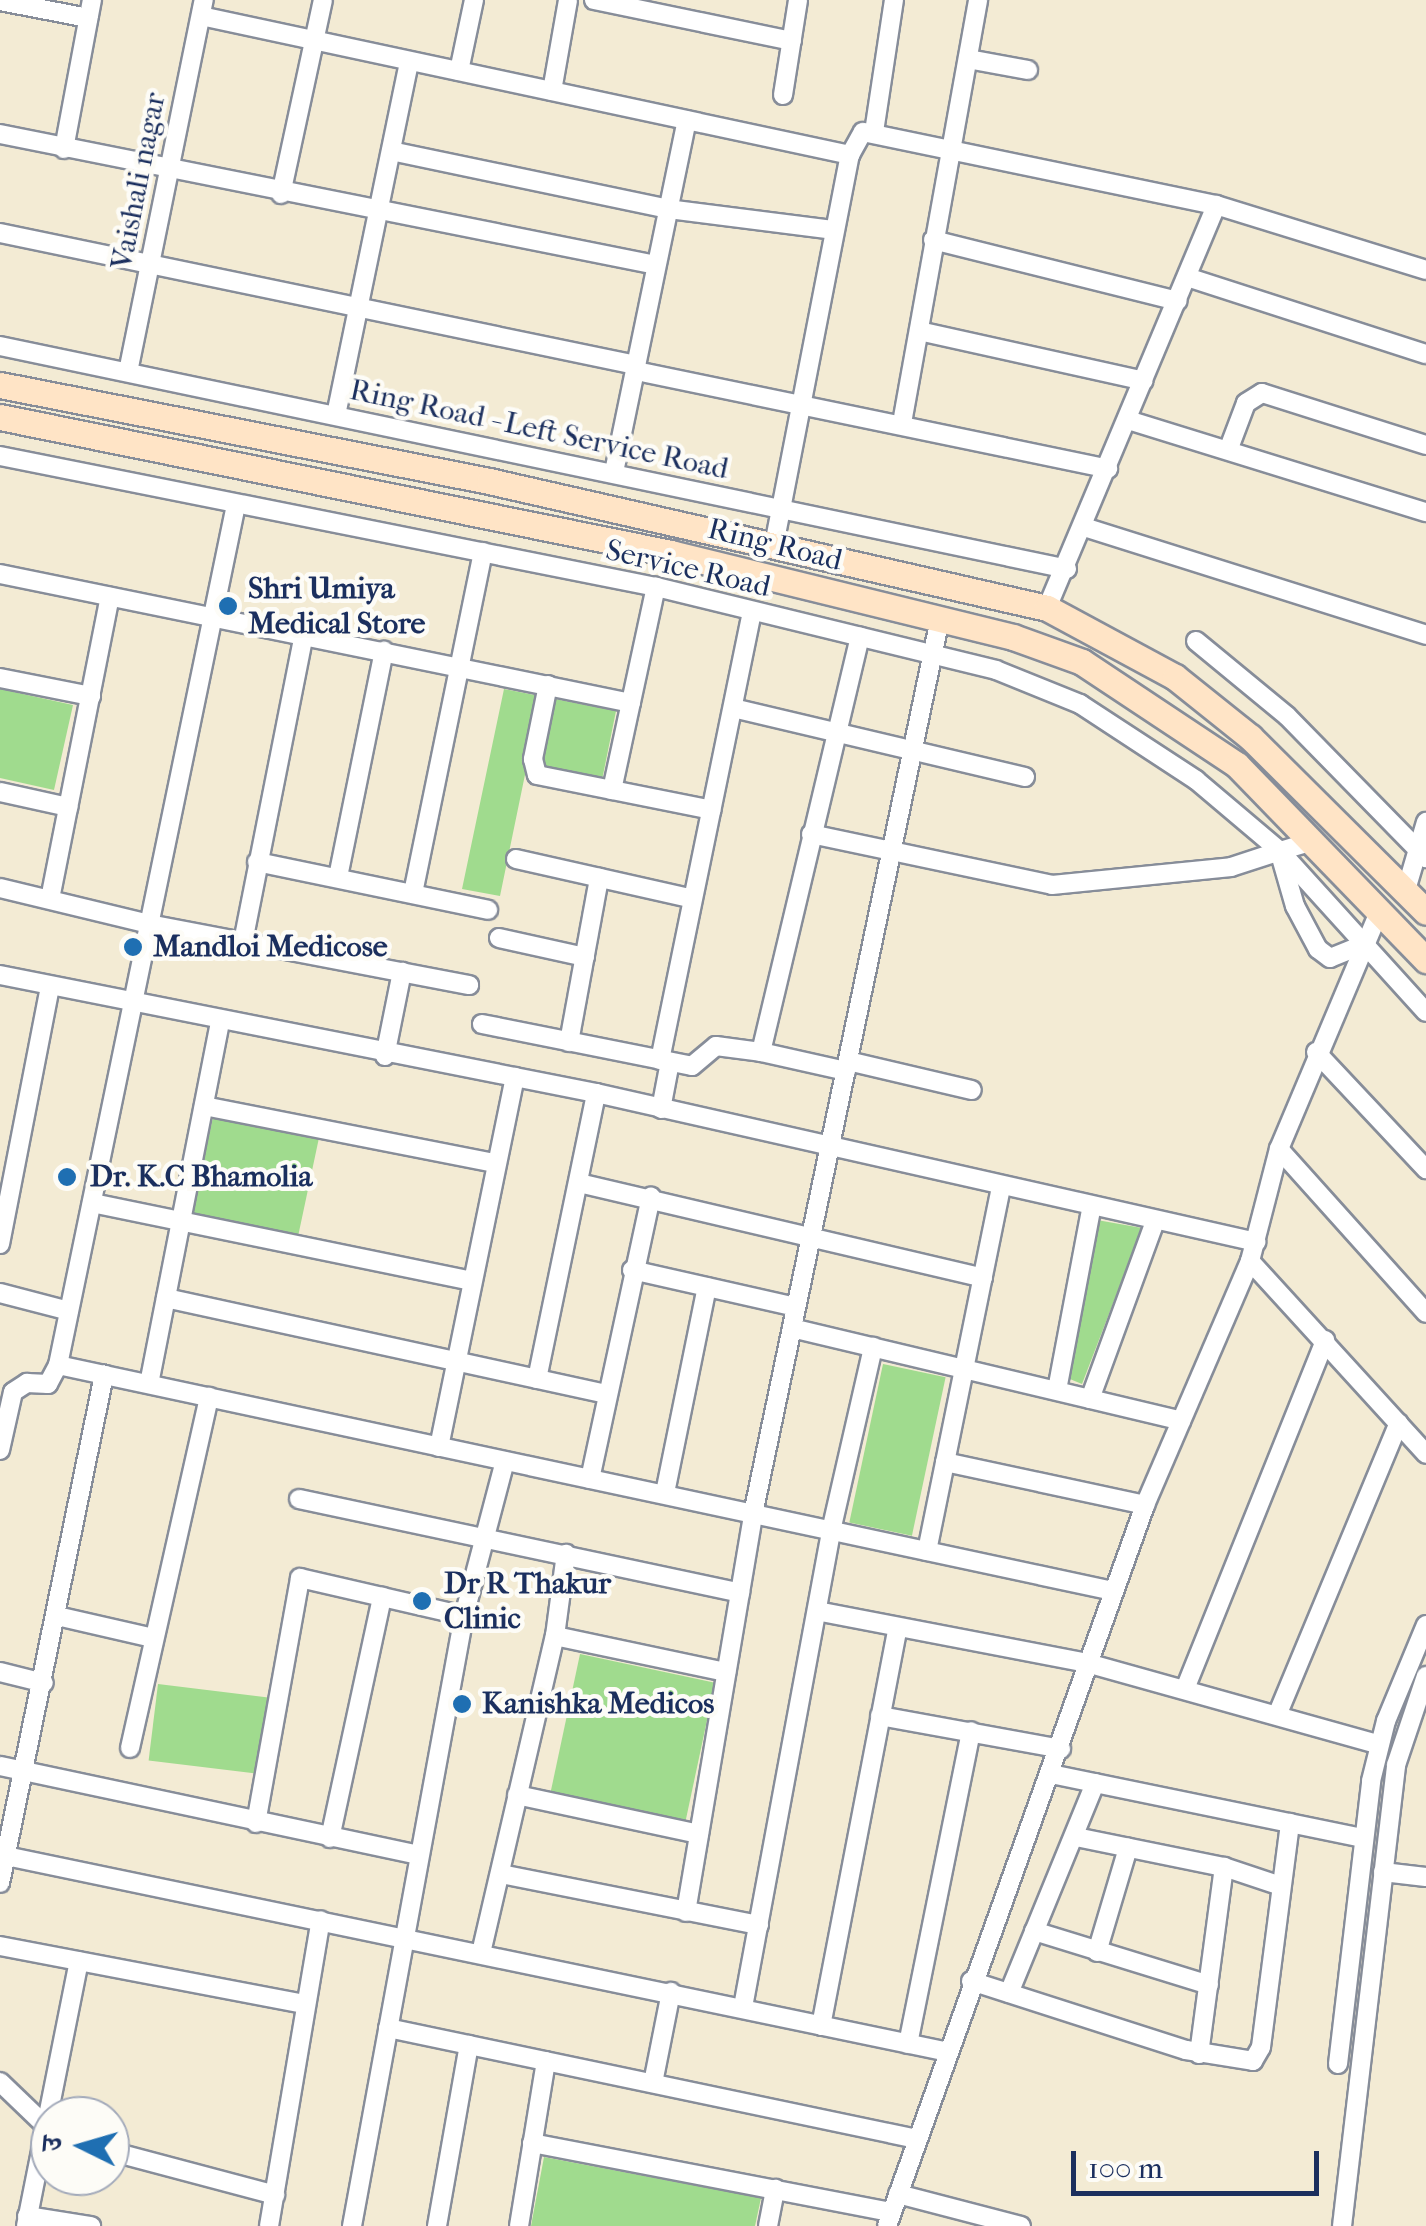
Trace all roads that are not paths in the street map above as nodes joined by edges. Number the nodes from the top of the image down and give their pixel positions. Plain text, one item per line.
1 (324, 0) edge
2 (474, 0) edge
3 (568, 0) edge
4 (594, 0) edge
5 (798, 0) edge
6 (894, 0) edge
7 (978, 0) edge
8 (0, 1) edge
9 (202, 8) edge
10 (664, 8) edge
11 (90, 9) edge
12 (314, 40) junction
13 (792, 41) junction
14 (968, 58) junction
15 (410, 61) junction
16 (1028, 70) dead end
17 (458, 72) junction
18 (552, 91) junction
19 (784, 95) dead end
20 (686, 120) junction
21 (874, 132) junction
22 (0, 134) edge
23 (64, 149) junction
24 (952, 150) junction
25 (391, 151) junction
26 (850, 155) junction
27 (166, 172) junction
28 (281, 194) junction
29 (1216, 205) junction
30 (668, 209) junction
31 (378, 212) junction
32 (834, 230) junction
33 (0, 234) edge
34 (933, 240) junction
35 (151, 263) junction
36 (656, 265) junction
37 (1426, 270) edge
38 (1187, 277) junction
39 (1177, 301) junction
40 (359, 304) junction
41 (919, 331) junction
42 (0, 346) edge
43 (1426, 354) edge
44 (641, 369) junction
45 (128, 372) junction
46 (1144, 381) junction
47 (0, 385) edge
48 (804, 404) junction
49 (336, 415) junction
50 (0, 417) edge
51 (1128, 420) junction
52 (902, 423) junction
53 (1426, 446) edge
54 (1229, 448) junction
55 (0, 456) edge
56 (1108, 469) junction
57 (614, 472) junction
58 (236, 505) junction
59 (782, 510) junction
60 (1426, 512) edge
61 (1084, 527) junction
62 (774, 545) junction
63 (483, 552) junction
64 (1068, 568) junction
65 (0, 574) edge
66 (656, 588) junction
67 (110, 597) junction
68 (1046, 608) junction
69 (752, 611) junction
70 (213, 614) junction
71 (940, 619) junction
72 (304, 634) junction
73 (1426, 635) edge
74 (860, 637) junction
75 (1196, 641) dead end
76 (384, 650) junction
77 (932, 655) junction
78 (458, 666) junction
79 (0, 678) edge
80 (548, 686) junction
81 (91, 696) junction
82 (631, 703) junction
83 (732, 708) junction
84 (836, 735) junction
85 (912, 750) junction
86 (1026, 777) dead end
87 (612, 790) junction
88 (0, 792) edge
89 (68, 808) junction
90 (712, 810) junction
91 (1334, 818) junction
92 (1426, 822) edge
93 (810, 834) junction
94 (1313, 841) junction
95 (892, 850) junction
96 (1280, 852) junction
97 (1422, 854) edge
98 (516, 859) dead end
99 (256, 862) junction
100 (338, 877) junction
101 (599, 878) junction
102 (0, 888) edge
103 (1406, 890) junction
104 (413, 893) junction
105 (50, 899) junction
106 (693, 899) junction
107 (488, 910) dead end
108 (1380, 910) junction
109 (1426, 912) edge
110 (149, 924) junction
111 (499, 938) dead end
112 (243, 942) junction
113 (1364, 944) junction
114 (584, 957) junction
115 (1426, 960) edge
116 (402, 972) junction
117 (0, 976) edge
118 (469, 985) dead end
119 (50, 986) junction
120 (133, 1003) junction
121 (1426, 1012) edge
122 (220, 1022) junction
123 (482, 1024) dead end
124 (569, 1042) junction
125 (761, 1052) junction
126 (1316, 1052) junction
127 (385, 1056) junction
128 (665, 1061) junction
129 (847, 1066) junction
130 (515, 1077) junction
131 (972, 1090) dead end
132 (596, 1093) junction
133 (204, 1106) junction
134 (661, 1109) junction
135 (830, 1145) junction
136 (1279, 1149) junction
137 (494, 1163) junction
138 (1426, 1169) edge
139 (580, 1183) junction
140 (1001, 1188) junction
141 (651, 1196) junction
142 (92, 1203) junction
143 (1090, 1210) junction
144 (3, 1215) edge
145 (182, 1221) junction
146 (1155, 1222) junction
147 (812, 1237) junction
148 (1256, 1242) junction
149 (0, 1244) edge
150 (1250, 1262) junction
151 (632, 1270) junction
152 (983, 1278) junction
153 (471, 1281) junction
154 (707, 1287) junction
155 (0, 1293) edge
156 (166, 1298) junction
157 (796, 1308) junction
158 (70, 1311) junction
159 (1426, 1314) edge
160 (792, 1328) junction
161 (1325, 1340) junction
162 (873, 1347) junction
163 (455, 1361) junction
164 (58, 1365) junction
165 (964, 1370) junction
166 (104, 1375) junction
167 (537, 1379) junction
168 (150, 1384) junction
169 (1057, 1390) junction
170 (606, 1394) junction
171 (208, 1398) junction
172 (1090, 1399) junction
173 (4, 1411) edge
174 (1181, 1421) junction
175 (1399, 1424) junction
176 (439, 1446) junction
177 (0, 1450) edge
178 (1426, 1454) edge
179 (504, 1461) junction
180 (945, 1462) junction
181 (590, 1479) junction
182 (665, 1494) junction
183 (299, 1499) dead end
184 (1145, 1506) junction
185 (754, 1514) junction
186 (831, 1531) junction
187 (488, 1536) junction
188 (927, 1551) junction
189 (566, 1554) junction
190 (1113, 1591) junction
191 (740, 1593) junction
192 (382, 1598) junction
193 (816, 1611) junction
194 (58, 1616) junction
195 (464, 1616) junction
196 (1426, 1625) edge
197 (898, 1628) junction
198 (555, 1636) junction
199 (153, 1638) junction
200 (1086, 1663) junction
201 (0, 1672) edge
202 (726, 1672) junction
203 (1426, 1676) edge
204 (44, 1683) junction
205 (1185, 1689) junction
206 (1421, 1702) edge
207 (1278, 1713) junction
208 (880, 1716) junction
209 (971, 1731) junction
210 (1378, 1744) junction
211 (130, 1748) dead end
212 (1061, 1749) junction
213 (0, 1766) edge
214 (26, 1770) junction
215 (1050, 1774) junction
216 (1095, 1783) junction
217 (517, 1795) junction
218 (1290, 1823) junction
219 (256, 1824) junction
220 (699, 1834) junction
221 (1076, 1837) junction
222 (330, 1838) junction
223 (1363, 1842) junction
224 (1128, 1848) junction
225 (1386, 1849) junction
226 (418, 1855) junction
227 (6, 1856) junction
228 (1224, 1868) junction
229 (1383, 1872) junction
230 (500, 1874) junction
231 (1426, 1877) edge
232 (0, 1883) edge
233 (1281, 1886) junction
234 (686, 1912) junction
235 (320, 1920) junction
236 (759, 1925) junction
237 (1034, 1931) junction
238 (402, 1936) junction
239 (0, 1946) edge
240 (1098, 1952) junction
241 (482, 1953) junction
242 (79, 1961) junction
243 (971, 1980) junction
244 (1208, 1985) junction
245 (672, 1992) junction
246 (1008, 1993) junction
247 (304, 2004) junction
248 (743, 2006) junction
249 (821, 2026) junction
250 (388, 2028) junction
251 (908, 2044) junction
252 (469, 2045) junction
253 (948, 2052) junction
254 (1199, 2054) junction
255 (546, 2060) junction
256 (1338, 2064) dead end
257 (0, 2082) edge
258 (653, 2083) junction
259 (52, 2096) edge
260 (30, 2112) edge
261 (917, 2139) junction
262 (532, 2142) junction
263 (130, 2156) edge
264 (774, 2189) junction
265 (898, 2194) junction
266 (32, 2196) edge
267 (275, 2196) junction
268 (889, 2219) edge
269 (27, 2221) edge
270 (993, 2223) edge
271 (91, 2226) edge
272 (269, 2226) edge
273 (352, 2226) edge
274 (437, 2226) edge
275 (519, 2226) edge
276 (768, 2226) edge
277 (1021, 2226) edge
278 (1342, 2226) edge

1 - 12 street
2 - 17 street
3 - 18 street
4 - 10 street
5 - 13 street
6 - 21 street
7 - 14 street
8 - 11 street
9 - 12 street
9 - 27 street, Vaishali nagar
10 - 13 street
11 - 23 street
12 - 15 street
12 - 28 street
13 - 19 street
14 - 16 street
14 - 24 street
15 - 17 street
15 - 25 street
17 - 18 street
18 - 20 street
20 - 26 street
20 - 30 street
21 - 24 street
21 - 26 street
22 - 23 street
23 - 27 street
24 - 29 street
24 - 34 street
25 - 30 street
25 - 31 street
26 - 32 street
27 - 28 street
27 - 35 street, Vaishali nagar
28 - 31 street
29 - 37 street
29 - 38 street
30 - 32 street
30 - 36 street
31 - 36 street
31 - 40 street
32 - 48 street
33 - 35 street
34 - 39 street
34 - 41 street
35 - 40 street
35 - 45 street, Vaishali nagar
36 - 44 street
38 - 39 street
38 - 43 street
39 - 46 street
40 - 44 street
40 - 49 street
41 - 46 street
41 - 52 street
42 - 45 street, Ring Road - Left Service Road
44 - 48 street
44 - 57 street
45 - 49 street, Ring Road - Left Service Road
46 - 51 street
47 - 62 main road, Ring Road
48 - 52 street
48 - 59 street
49 - 57 street, Ring Road - Left Service Road
50 - 71 main road, Ring Road
51 - 54 street
51 - 56 street
52 - 56 street
53 - 54 street
54 - 60 street
55 - 58 street, Service Road
56 - 61 street
57 - 59 street, Ring Road - Left Service Road
58 - 63 street, Service Road
58 - 70 street
59 - 62 street
59 - 64 street, Ring Road - Left Service Road
61 - 64 street
61 - 73 street
62 - 68 main road, Ring Road
63 - 66 street, Service Road
63 - 78 street
64 - 68 street
65 - 67 street
66 - 69 street, Service Road
66 - 82 street
67 - 70 street
67 - 81 street
68 - 91 main road, Ring Road
69 - 74 street, Service Road
69 - 83 street
70 - 72 street
70 - 110 street
71 - 77 street
71 - 94 main road, Ring Road
72 - 76 street
72 - 99 street
74 - 77 street, Service Road
74 - 84 street
75 - 97 street
76 - 78 street
76 - 100 street
77 - 85 street
77 - 96 street, Service Road
78 - 80 street
78 - 104 street
79 - 81 street
80 - 82 street
80 - 87 street
81 - 89 street
82 - 87 street
83 - 84 street
83 - 90 street
84 - 85 street
84 - 93 street
85 - 86 street
85 - 95 street
87 - 90 street
88 - 89 street
89 - 105 street
90 - 106 street
91 - 94 main road
91 - 103 main road, Ring Road
92 - 97 street
93 - 95 street
93 - 125 street
94 - 96 street
94 - 108 main road, Ring Road
95 - 96 street
95 - 129 street
96 - 113 street, Service Road
96 - 113 street
97 - 103 street
98 - 101 street
99 - 100 street
99 - 112 street
100 - 104 street
101 - 106 street
101 - 114 street
102 - 105 street
103 - 109 main road, Ring Road
104 - 107 street
105 - 110 street
106 - 128 street
108 - 113 street
108 - 115 main road, Ring Road
110 - 112 street
110 - 120 street
111 - 114 street
112 - 116 street
113 - 121 street, Service Road
113 - 126 street
114 - 124 street
116 - 118 street
116 - 127 street
117 - 119 street
119 - 120 street
119 - 144 street
120 - 122 street
120 - 142 street
122 - 127 street
122 - 133 street
123 - 124 street
124 - 128 street
125 - 128 street
125 - 129 street
126 - 136 street
126 - 138 street
127 - 130 street
128 - 134 street
129 - 131 street
129 - 135 street
130 - 132 street
130 - 137 street
132 - 134 street
132 - 139 street
133 - 137 street
133 - 145 street
134 - 135 street
135 - 140 street
135 - 147 street
136 - 148 street
136 - 159 street
137 - 153 street
139 - 141 street
139 - 167 street
140 - 143 street
140 - 152 street
141 - 147 street
141 - 151 street
142 - 145 street
142 - 158 street
143 - 146 street
143 - 169 street
144 - 149 street
145 - 153 street
145 - 156 street
146 - 148 street
146 - 172 street
147 - 152 street
147 - 157 street
148 - 150 street
150 - 161 street
150 - 174 street
151 - 154 street
151 - 170 street
152 - 165 street
153 - 163 street
154 - 157 street
154 - 182 street
155 - 158 street
156 - 163 street
156 - 168 street
157 - 160 street
158 - 164 street
160 - 162 street
160 - 185 street
161 - 175 street
161 - 205 street
162 - 165 street
162 - 186 street
163 - 167 street
163 - 176 street
164 - 166 street
164 - 173 street
165 - 169 street
165 - 180 street
166 - 168 street
166 - 194 street
167 - 170 street
168 - 171 street
169 - 172 street
170 - 181 street
171 - 176 street
171 - 199 street
172 - 174 street
173 - 177 street
174 - 184 street
175 - 178 street
175 - 207 street
176 - 179 street
179 - 181 street
179 - 187 street
180 - 184 street
180 - 188 street
181 - 182 street
182 - 185 street
183 - 187 street
184 - 190 street
185 - 186 street
185 - 191 street
186 - 188 street
186 - 193 street
187 - 189 street
187 - 195 street
188 - 190 street
189 - 191 street
189 - 198 street
190 - 200 street
191 - 202 street
192 - 195 street
192 - 219 street
192 - 222 street
193 - 197 street
193 - 236 street
194 - 199 street
194 - 204 street
195 - 226 street
196 - 210 street
197 - 200 street
197 - 208 street
198 - 202 street
198 - 217 street
199 - 211 street
200 - 205 street
200 - 212 street
201 - 204 street
202 - 220 street
203 - 206 street
204 - 214 street
205 - 207 street
206 - 225 street
207 - 210 street
208 - 209 street
208 - 249 street
209 - 212 street
209 - 251 street
210 - 223 street
212 - 215 street
213 - 214 street
214 - 219 street
214 - 227 street
215 - 216 street
215 - 243 street
216 - 218 street
216 - 221 street
217 - 220 street
217 - 230 street
218 - 223 street
218 - 233 street
219 - 222 street
220 - 234 street
221 - 224 street
221 - 237 street
222 - 226 street
223 - 225 street
223 - 256 street
224 - 228 street
224 - 240 street
225 - 229 street
226 - 238 street
227 - 232 street
227 - 235 street
228 - 233 street
228 - 244 street
229 - 231 street
229 - 278 street
230 - 234 street
230 - 241 street
233 - 254 street
234 - 236 street
235 - 238 street
235 - 247 street
236 - 248 street
237 - 240 street
237 - 246 street
238 - 241 street
238 - 250 street
239 - 242 street
240 - 244 street
241 - 245 street
242 - 247 street
242 - 259 street
243 - 246 street
243 - 253 street
244 - 254 street
245 - 248 street
245 - 258 street
246 - 254 street
247 - 267 street
248 - 249 street
249 - 251 street
250 - 252 street
250 - 273 street
251 - 253 street
252 - 255 street
252 - 274 street
253 - 261 street
255 - 258 street
255 - 262 street
257 - 260 street
258 - 261 street
261 - 265 street
262 - 264 street
262 - 275 street
263 - 267 street
264 - 268 street
264 - 276 street
265 - 268 street
265 - 270 street
266 - 269 street
267 - 272 street
269 - 271 street
270 - 277 street

